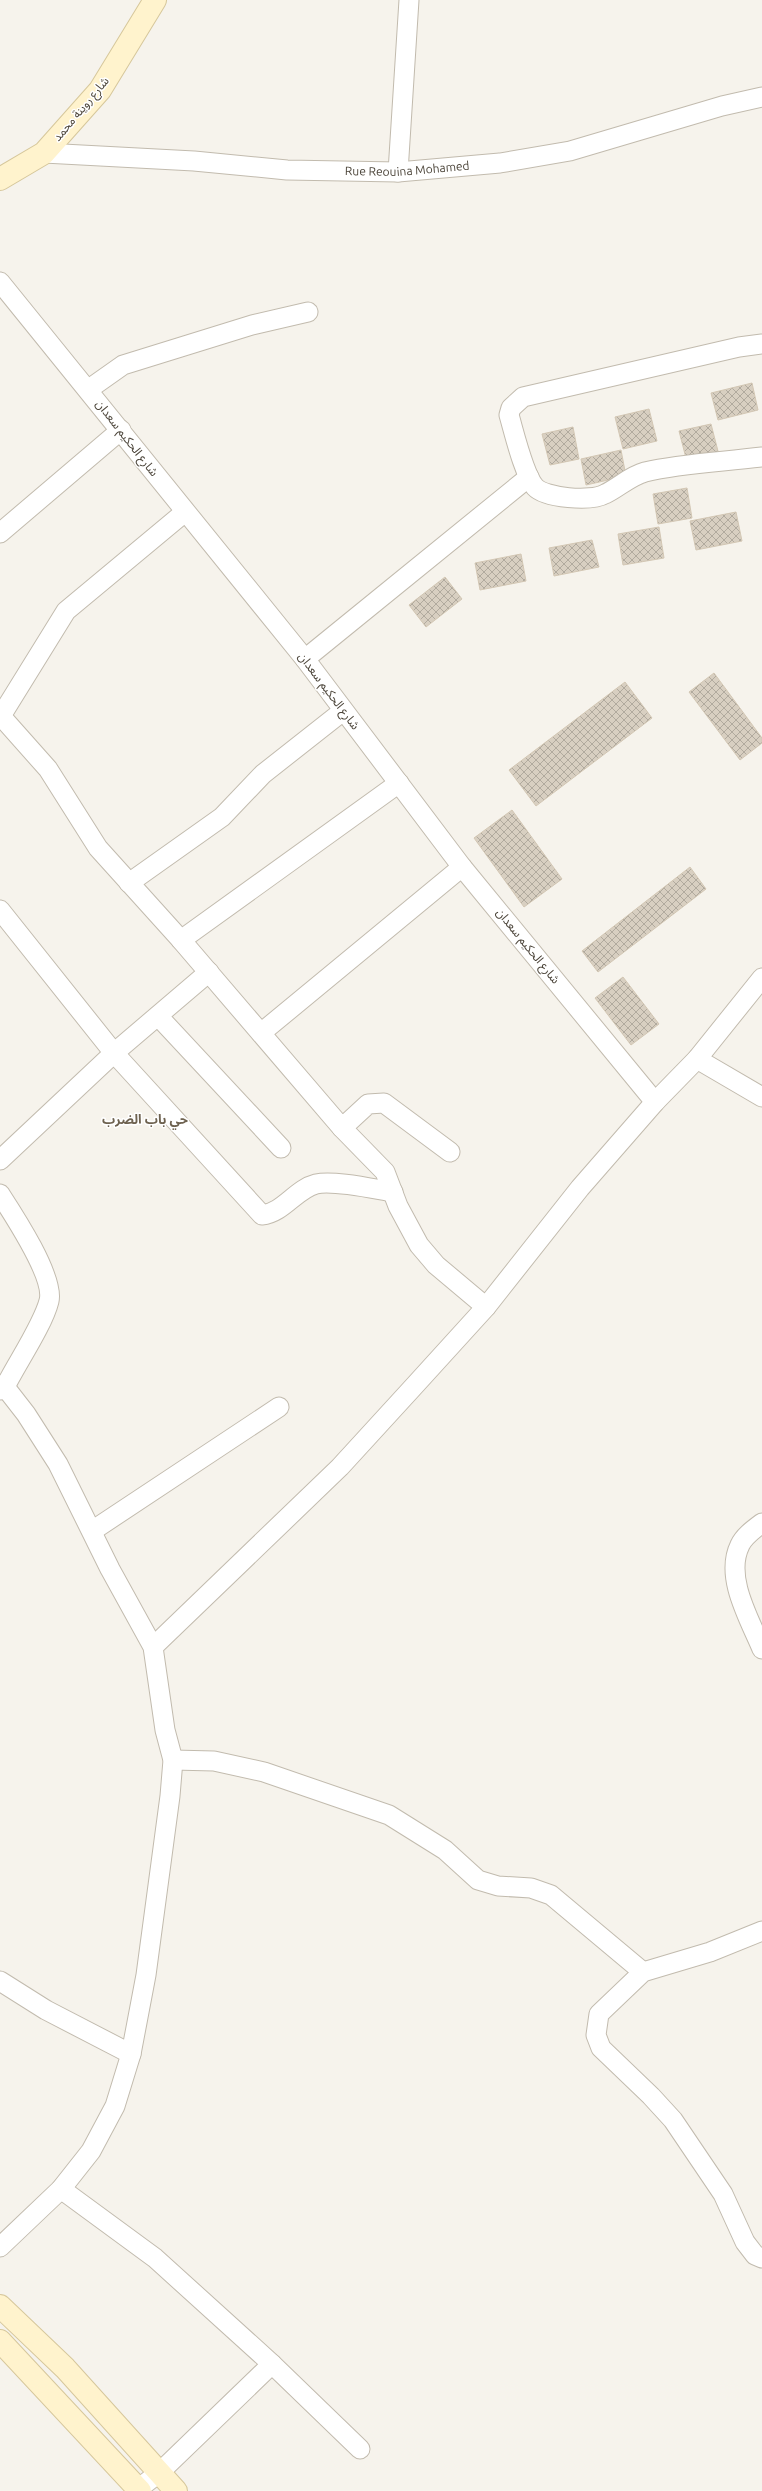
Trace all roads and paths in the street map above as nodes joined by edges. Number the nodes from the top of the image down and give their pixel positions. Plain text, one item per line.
1 (155, 0) edge
2 (409, 0) edge
3 (762, 97) edge
4 (44, 153) junction
5 (398, 172) junction
6 (0, 179) edge
7 (0, 282) edge
8 (308, 312) dead end
9 (762, 344) edge
10 (89, 390) junction
11 (121, 430) junction
12 (762, 457) edge
13 (529, 477) junction
14 (185, 512) junction
15 (0, 533) edge
16 (305, 659) junction
17 (343, 711) junction
18 (1, 716) edge
19 (399, 783) junction
20 (462, 867) junction
21 (129, 883) junction
22 (0, 910) edge
23 (181, 940) junction
24 (209, 972) junction
25 (762, 978) edge
26 (158, 1016) junction
27 (261, 1033) junction
28 (114, 1053) junction
29 (697, 1059) junction
30 (762, 1097) edge
31 (655, 1102) junction
32 (342, 1128) junction
33 (281, 1148) dead end
34 (450, 1152) dead end
35 (0, 1160) edge
36 (393, 1192) junction
37 (0, 1194) edge
38 (486, 1307) junction
39 (2, 1387) edge
40 (279, 1408) dead end
41 (762, 1523) edge
42 (92, 1531) junction
43 (153, 1647) junction
44 (762, 1649) edge
45 (173, 1760) junction
46 (762, 1931) edge
47 (643, 1972) junction
48 (0, 1981) edge
49 (131, 2054) junction
50 (61, 2189) junction
51 (0, 2247) edge
52 (762, 2258) edge
53 (0, 2306) edge
54 (0, 2341) edge
55 (272, 2364) junction
56 (360, 2449) dead end
57 (160, 2472) junction
58 (139, 2490) edge
59 (176, 2491) edge

1 - 4 main road, شارع روينة محمد
2 - 5 street
3 - 5 street, Rue Reouina Mohamed
4 - 5 street, Rue Reouina Mohamed
4 - 6 main road, شارع روينة محمد
7 - 10 street, شارع الحكيم سعدان
8 - 10 street
9 - 13 street
10 - 11 street, شارع الحكيم سعدان
11 - 14 street, شارع الحكيم سعدان
11 - 15 street
12 - 13 street
13 - 16 street
14 - 16 street, شارع الحكيم سعدان
14 - 18 street
16 - 17 street, شارع الحكيم سعدان
17 - 19 street, شارع الحكيم سعدان
17 - 21 street
18 - 21 street
19 - 20 street, شارع الحكيم سعدان
19 - 23 street
20 - 27 street
20 - 31 street, شارع الحكيم سعدان
21 - 23 street
22 - 28 street
23 - 24 street
24 - 26 street
24 - 27 street
25 - 29 street
26 - 28 street
26 - 33 street
27 - 32 street
28 - 35 street
28 - 36 street
29 - 30 street
29 - 31 street
31 - 38 street
32 - 34 street
32 - 36 street
36 - 38 street
37 - 39 street
38 - 43 street
39 - 42 street
40 - 42 street
41 - 44 street
42 - 43 street
43 - 45 street
45 - 47 street
45 - 49 street
46 - 47 street
47 - 52 street
48 - 49 street
49 - 50 street
50 - 51 street
50 - 55 street
53 - 57 main road
54 - 58 main road
55 - 56 street
55 - 57 street
57 - 58 street
57 - 59 main road

